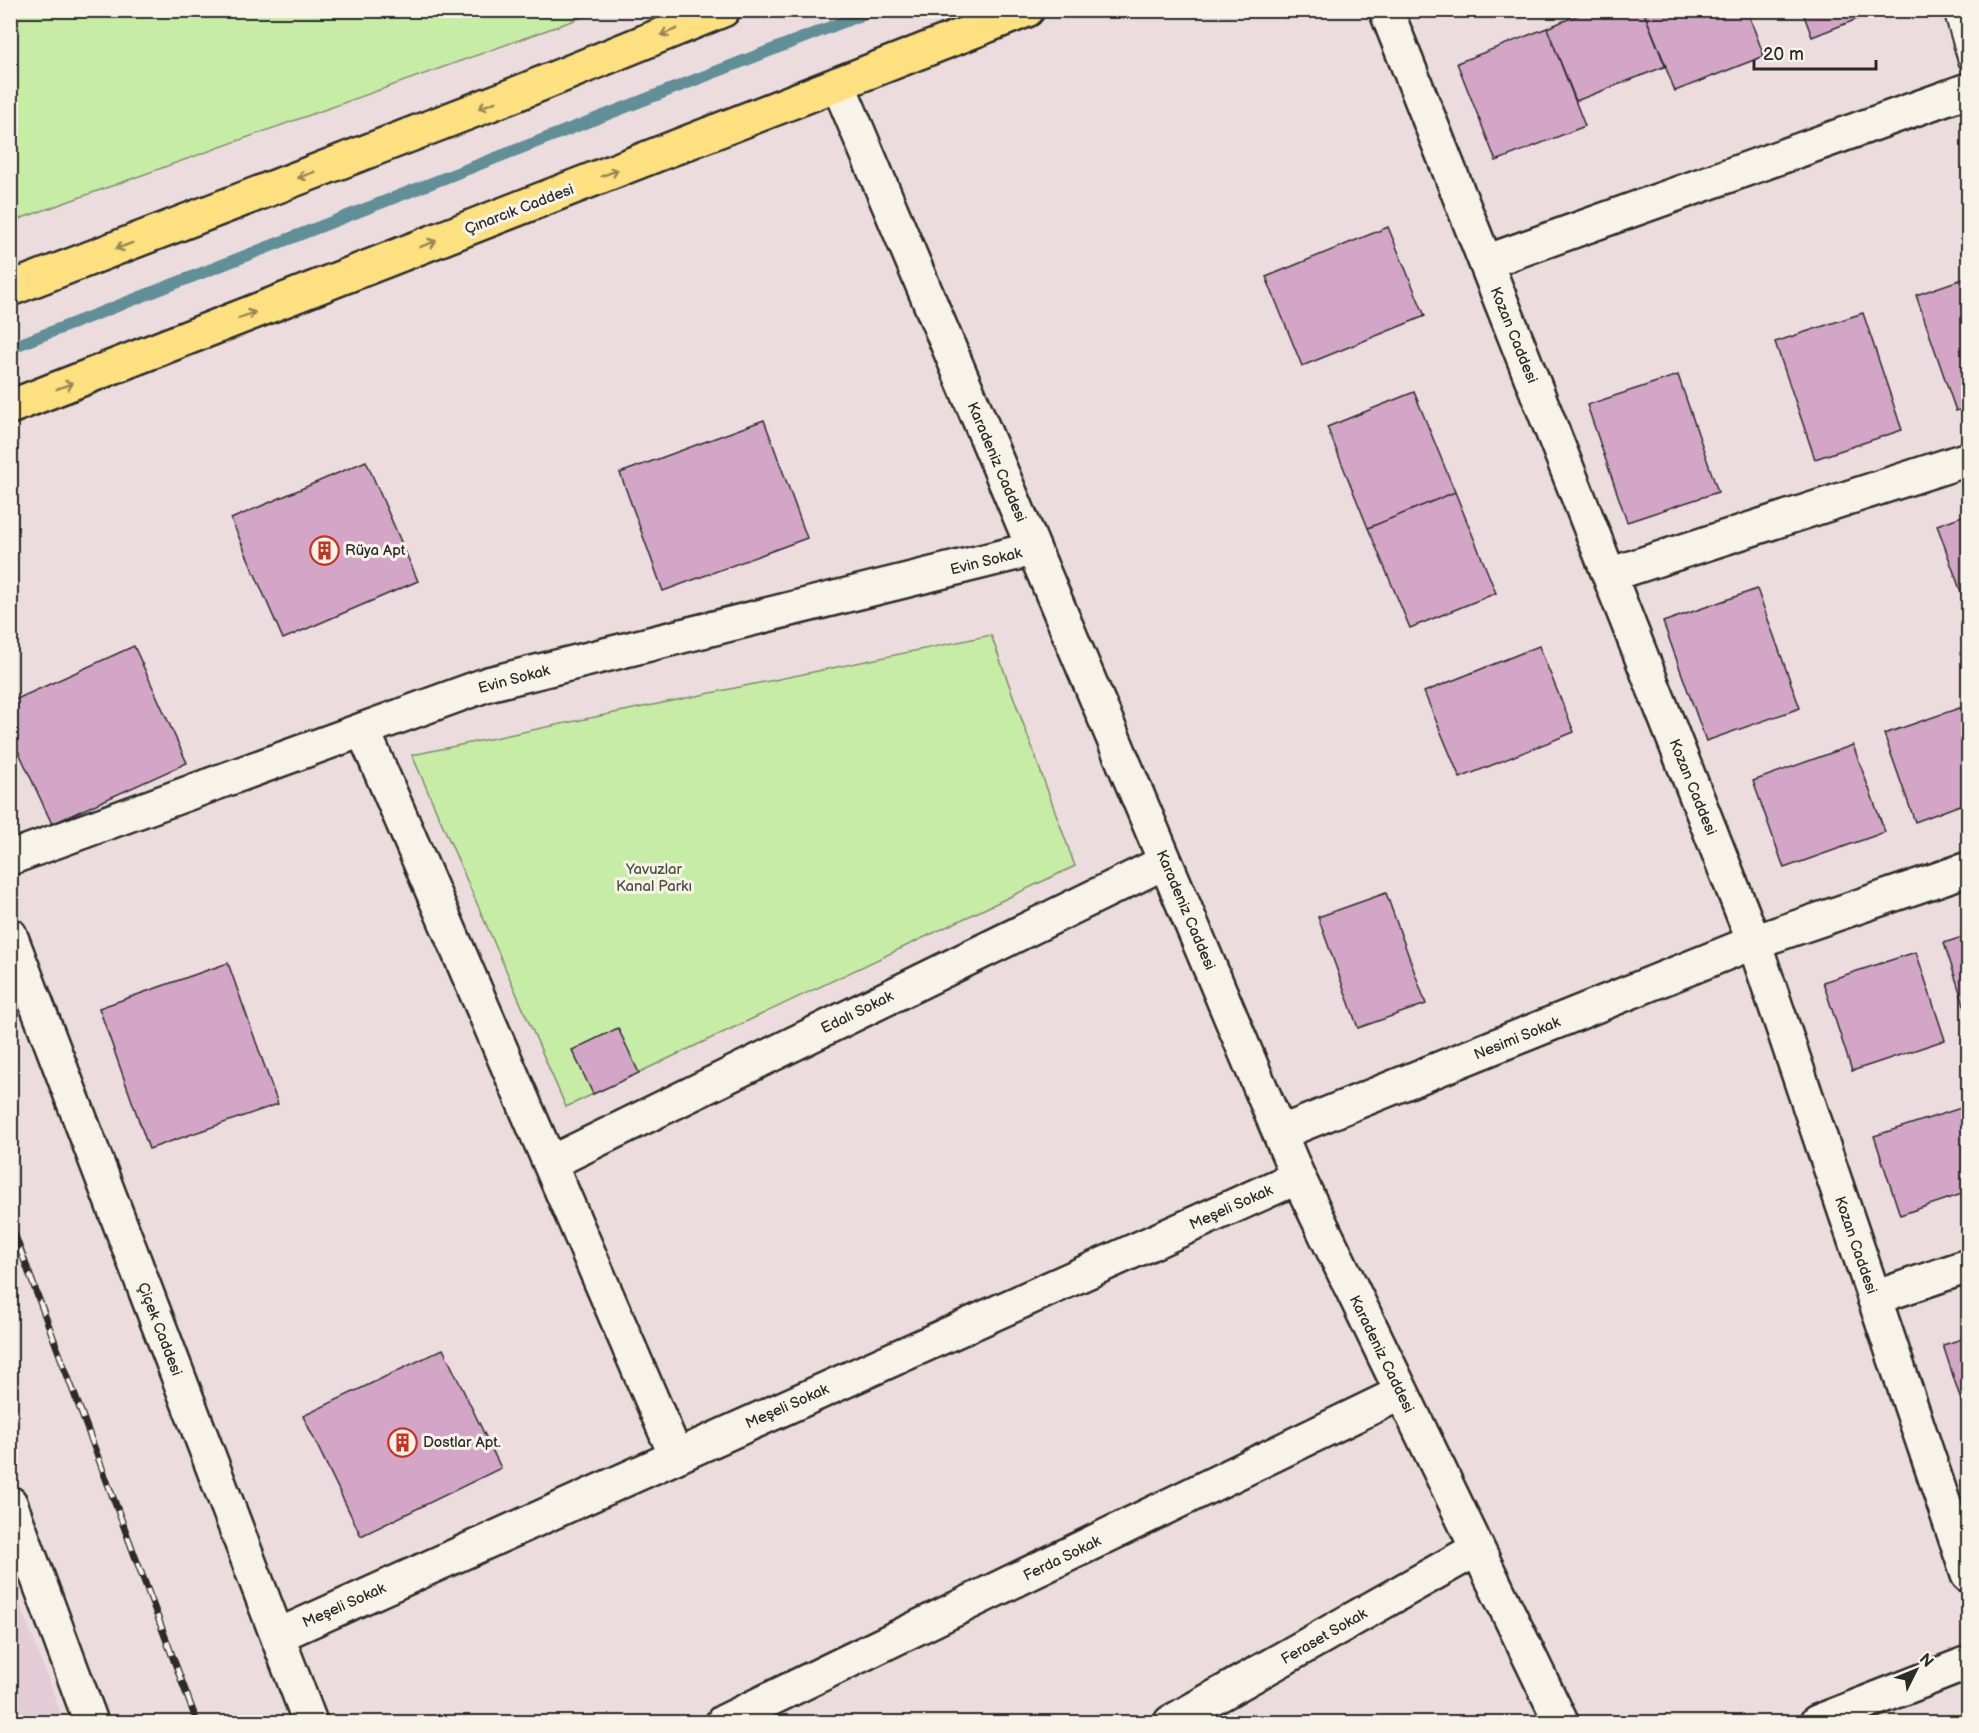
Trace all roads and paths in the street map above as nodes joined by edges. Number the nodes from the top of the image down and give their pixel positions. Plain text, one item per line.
1 (1027, 10) edge
2 (1386, 10) edge
3 (1953, 10) edge
4 (718, 11) edge
5 (1968, 62) edge
6 (838, 84) junction
7 (1968, 90) edge
8 (1486, 262) junction
9 (10, 289) edge
10 (10, 407) edge
11 (1968, 459) edge
12 (1034, 549) junction
13 (1609, 575) junction
14 (363, 730) junction
15 (10, 858) edge
16 (1165, 862) junction
17 (1968, 869) edge
18 (10, 935) edge
19 (1754, 942) junction
20 (1280, 1133) junction
21 (550, 1163) junction
22 (1298, 1177) junction
23 (1968, 1266) edge
24 (1874, 1298) junction
25 (1401, 1393) junction
26 (676, 1456) junction
27 (10, 1503) edge
28 (1477, 1549) junction
29 (19, 1551) edge
30 (1968, 1575) edge
31 (277, 1636) junction
32 (1968, 1663) edge
33 (91, 1722) edge
34 (309, 1722) edge
35 (723, 1722) edge
36 (1171, 1722) edge
37 (1561, 1722) edge
38 (1816, 1722) edge

1 - 6 main road, Çınarcık Caddesi
2 - 8 street, Kozan Caddesi
3 - 5 lane
4 -> 9 main road
10 -> 6 main road, Çınarcık Caddesi
6 - 12 street, Karadeniz Caddesi
7 - 8 street
8 - 13 street, Kozan Caddesi
11 - 13 street
12 - 14 street, Evin Sokak
12 - 16 street, Karadeniz Caddesi
13 - 19 street, Kozan Caddesi
14 - 15 street, Evin Sokak
14 - 21 street
16 - 20 street, Karadeniz Caddesi
16 - 21 street, Edalı Sokak
17 - 19 street, Nesimi Sokak
18 - 31 street, Çiçek Caddesi
19 - 20 street, Nesimi Sokak
19 - 24 street, Kozan Caddesi
20 - 22 street, Karadeniz Caddesi
21 - 26 street
22 - 25 street, Karadeniz Caddesi
22 - 26 street, Meşeli Sokak
23 - 24 street
24 - 30 street, Kozan Caddesi
25 - 28 street, Karadeniz Caddesi
25 - 35 street, Ferda Sokak
26 - 31 street, Meşeli Sokak
27 - 29 street
28 - 36 street, Feraset Sokak
28 - 37 street, Karadeniz Caddesi
29 - 33 street
31 - 34 street, Çiçek Caddesi
32 - 38 street

